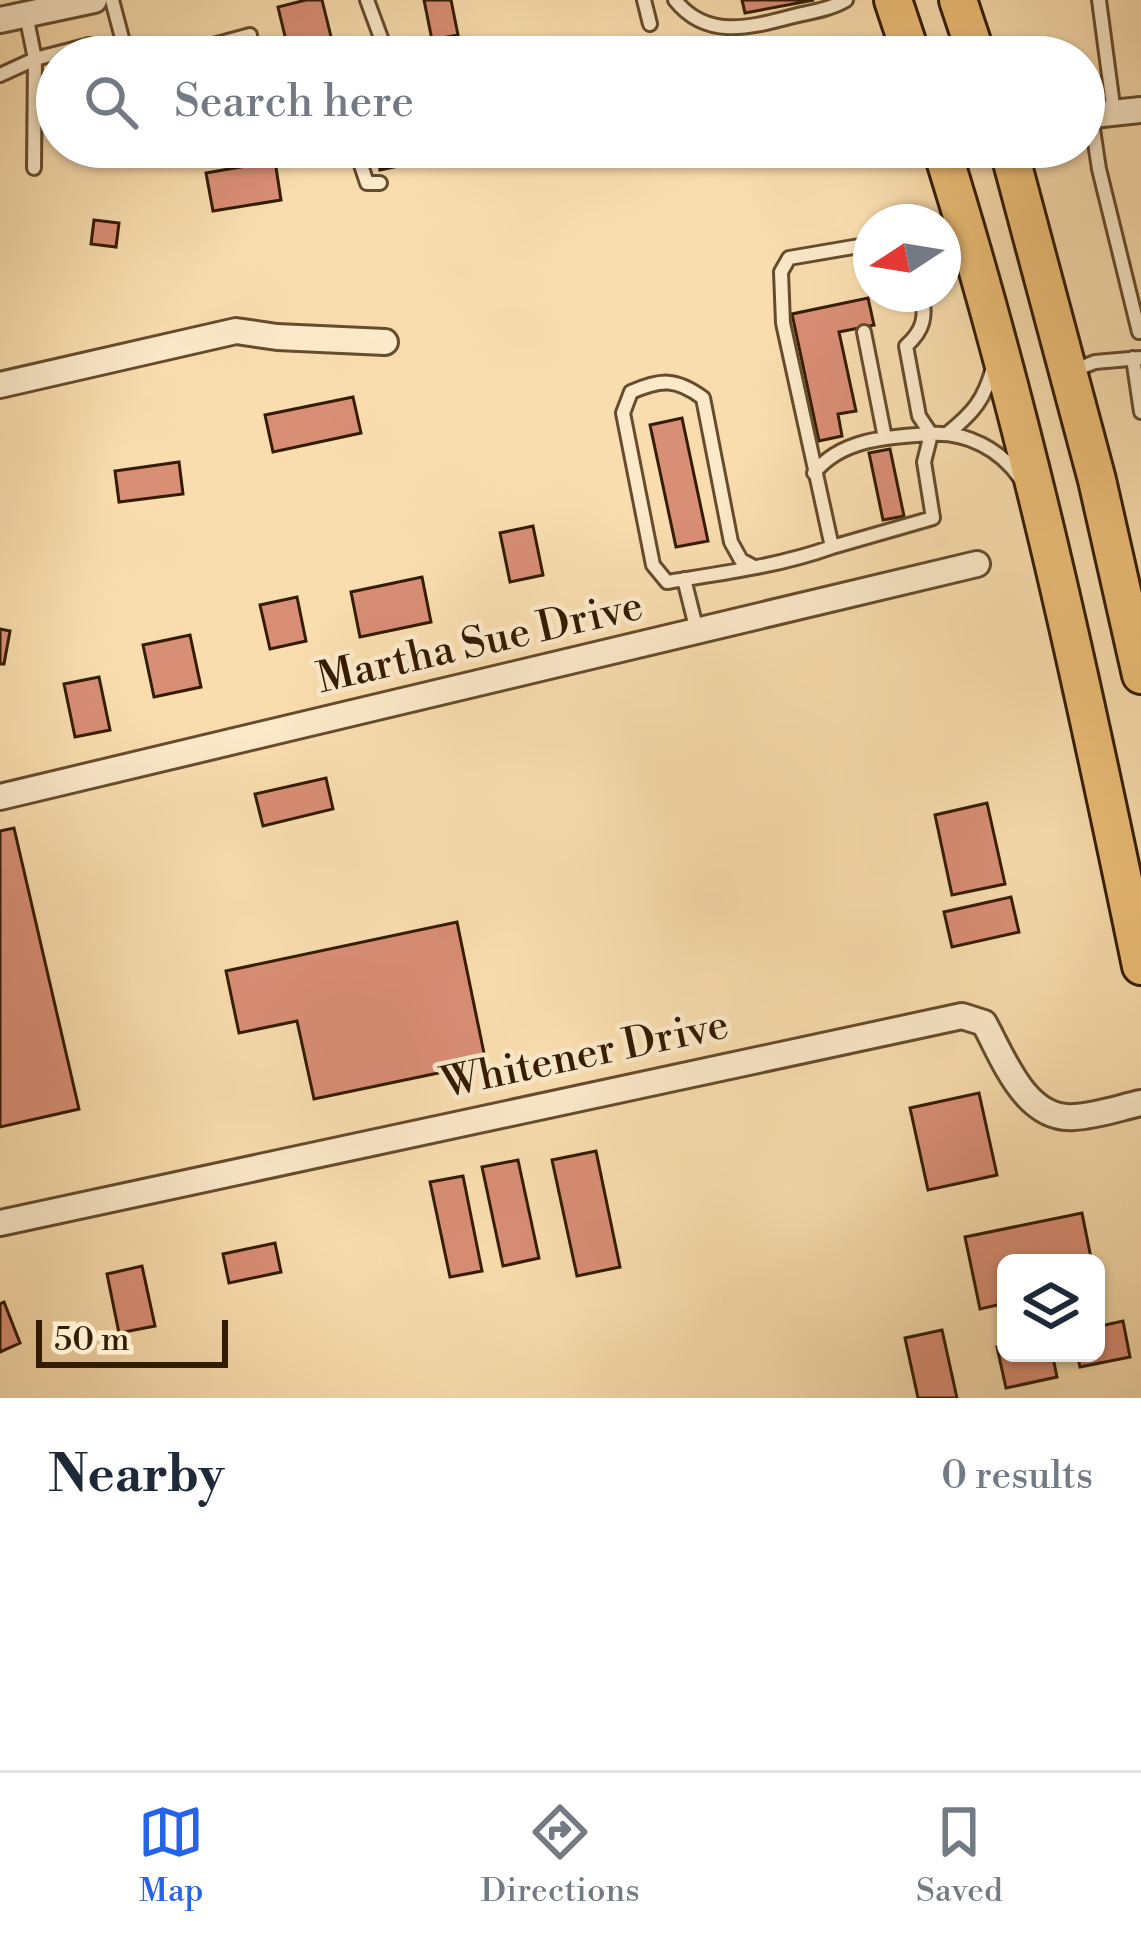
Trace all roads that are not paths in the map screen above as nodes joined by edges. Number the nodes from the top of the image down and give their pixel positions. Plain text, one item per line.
1 (94, 0) edge
2 (112, 0) edge
3 (367, 0) edge
4 (644, 0) edge
5 (675, 0) edge
6 (846, 0) edge
7 (893, 0) edge
8 (958, 0) edge
9 (1099, 0) edge
10 (13, 17) edge
11 (650, 24) dead end
12 (250, 34) dead end
13 (121, 36) edge
14 (243, 36) edge
15 (380, 36) edge
16 (905, 36) edge
17 (970, 36) edge
18 (1098, 36) edge
19 (35, 59) junction
20 (0, 75) edge
21 (1141, 110) edge
22 (1105, 113) edge
23 (34, 168) dead end
24 (362, 168) edge
25 (947, 168) edge
26 (1014, 168) edge
27 (1099, 168) edge
28 (380, 183) dead end
29 (853, 247) edge
30 (925, 312) edge
31 (864, 332) dead end
32 (1139, 332) edge
33 (385, 343) dead end
34 (998, 343) junction
35 (1137, 358) edge
36 (1069, 372) junction
37 (0, 385) edge
38 (1141, 412) edge
39 (948, 433) junction
40 (932, 434) junction
41 (885, 438) junction
42 (814, 472) junction
43 (1042, 512) junction
44 (832, 547) junction
45 (977, 564) dead end
46 (754, 567) junction
47 (684, 579) junction
48 (697, 631) junction
49 (1137, 635) edge
50 (1141, 675) edge
51 (0, 797) edge
52 (1141, 966) edge
53 (1141, 1103) edge
54 (0, 1222) edge

1 - 10 street
2 - 13 lane
3 - 15 lane
4 - 11 lane
5 - 6 lane
7 - 16 main road
8 - 17 main road
9 - 18 lane
10 - 19 lane
12 - 14 lane
19 - 20 lane
19 - 23 lane
21 - 22 street
24 - 28 lane
25 - 34 main road
26 - 36 main road
27 - 32 lane
29 - 42 lane
30 - 40 lane
31 - 41 lane
33 - 37 street
34 - 39 lane
34 - 43 main road
35 - 36 lane
35 - 38 lane
36 - 49 main road
39 - 40 lane
39 - 43 lane
40 - 41 lane
40 - 44 lane
41 - 42 lane
42 - 44 lane
43 - 52 main road
44 - 46 lane
45 - 48 street, Martha Sue Drive
46 - 47 lane
46 - 47 lane
47 - 48 lane
48 - 51 street, Martha Sue Drive
49 - 50 main road
53 - 54 street, Whitener Drive

